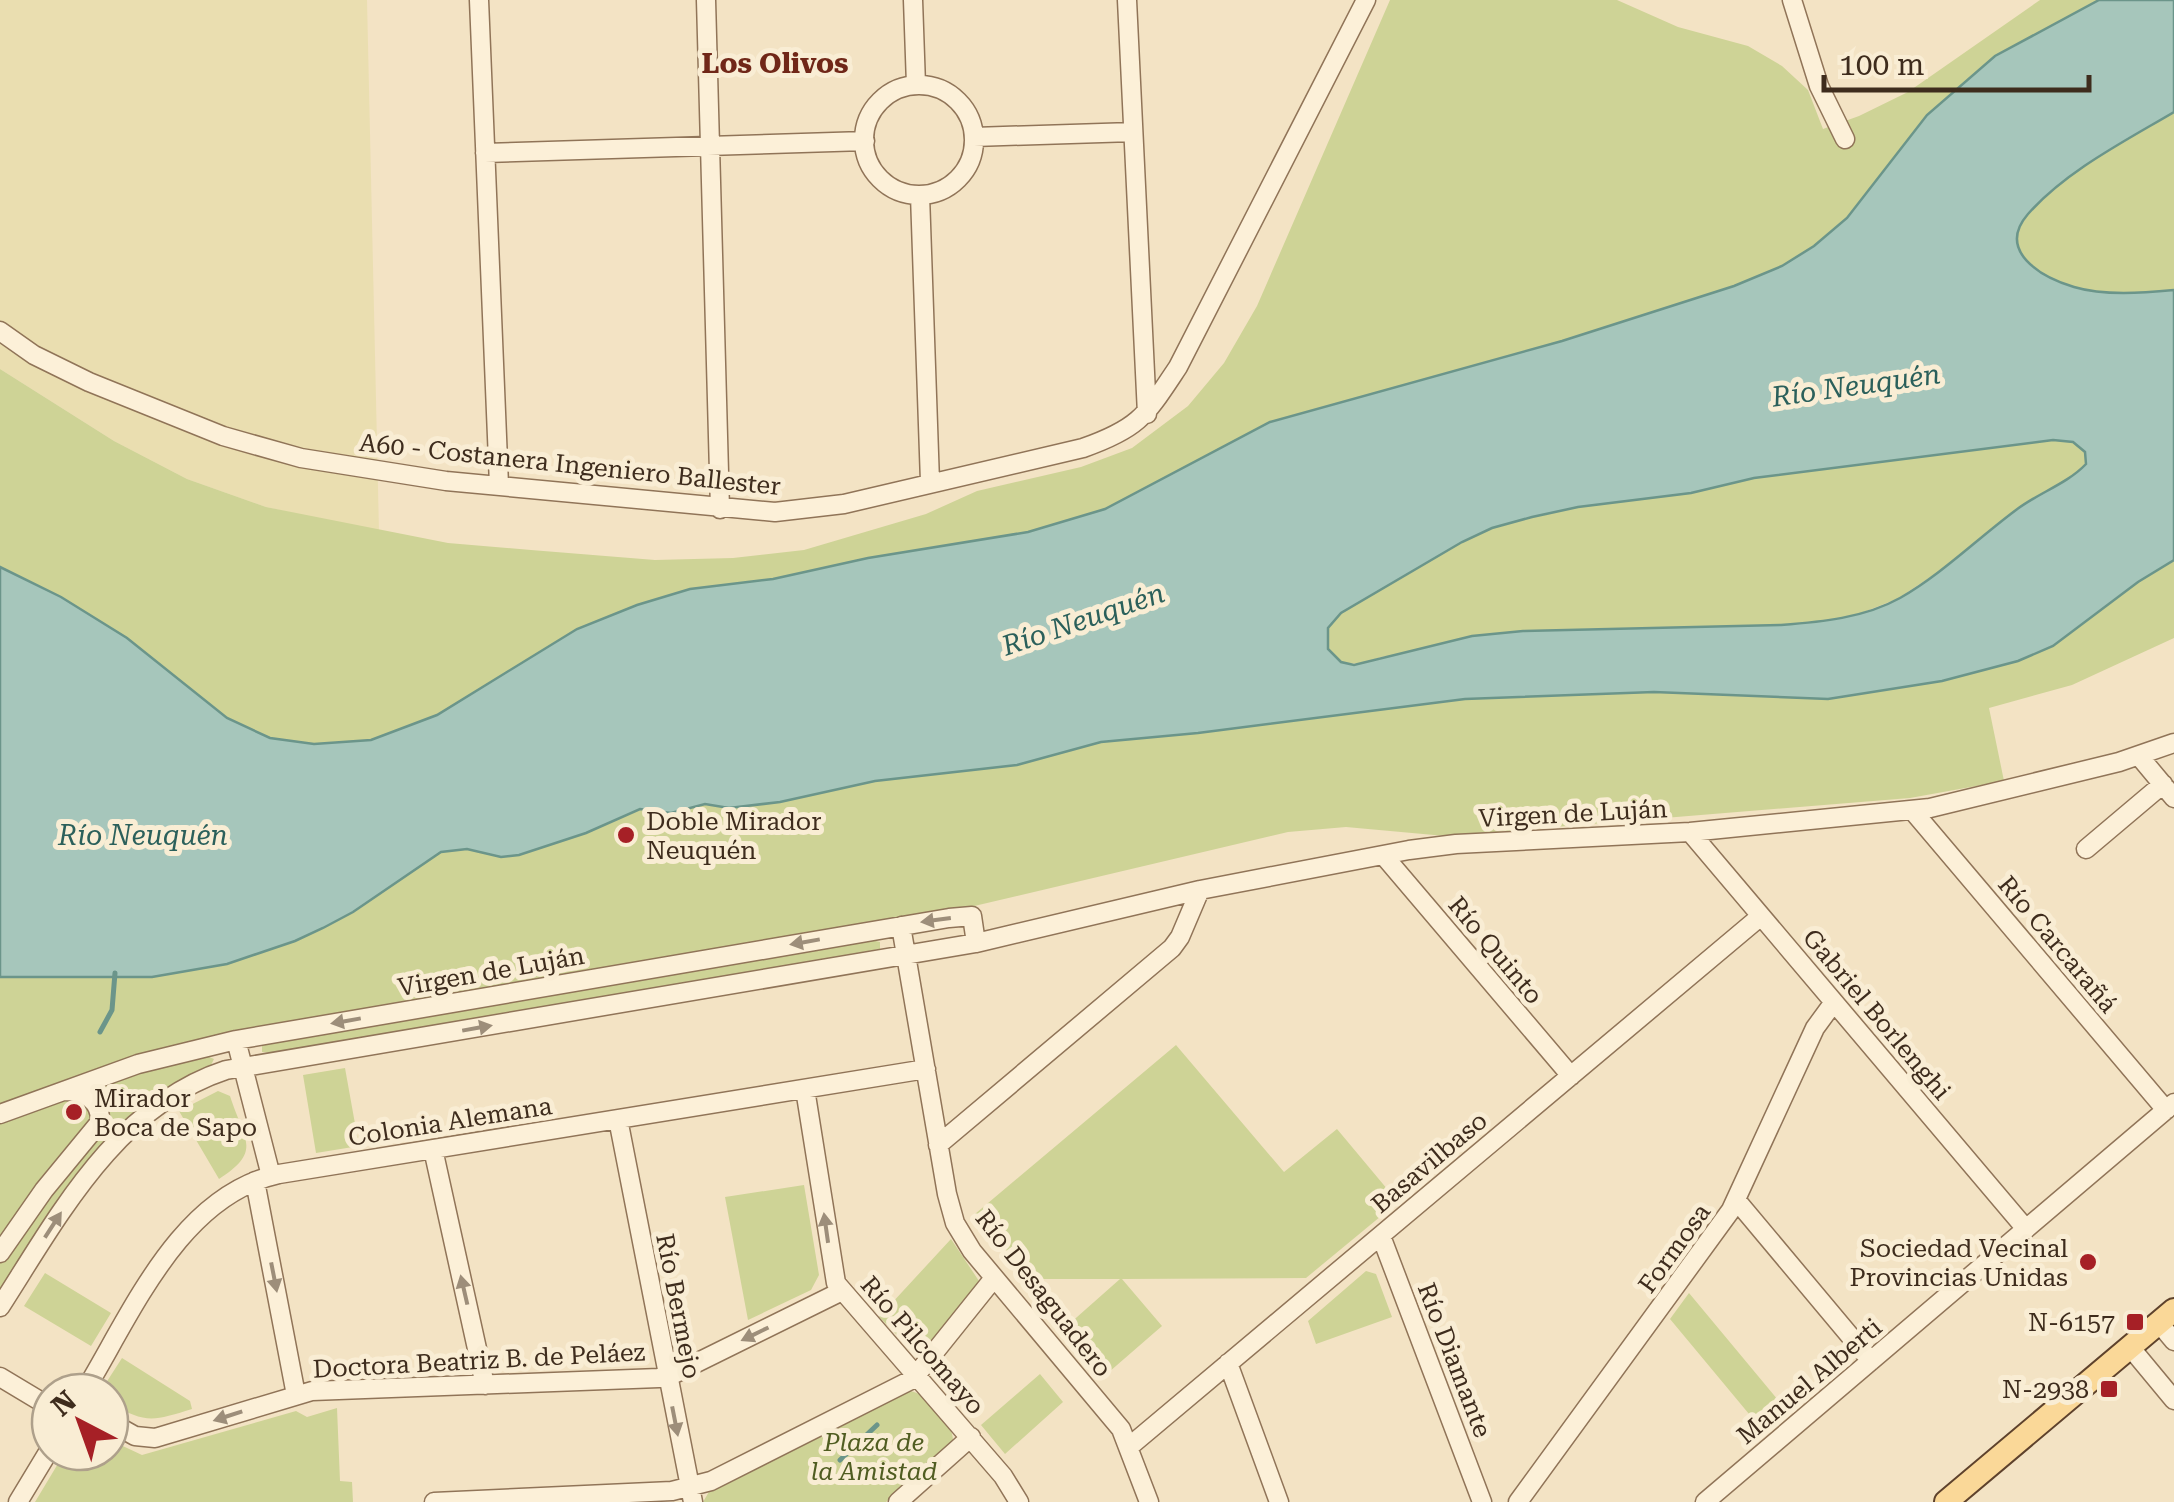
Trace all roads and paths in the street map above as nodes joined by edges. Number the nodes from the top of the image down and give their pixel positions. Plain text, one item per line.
1 (479, 0) edge
2 (706, 0) edge
3 (913, 0) edge
4 (1126, 0) edge
5 (1366, 0) edge
6 (1792, 0) edge
7 (916, 84) junction
8 (1133, 132) junction
9 (974, 137) junction
10 (1844, 139) dead end
11 (865, 141) junction
12 (710, 146) junction
13 (485, 154) junction
14 (920, 195) junction
15 (0, 332) edge
16 (1147, 414) junction
17 (930, 482) junction
18 (499, 485) junction
19 (720, 508) junction
20 (2174, 743) edge
21 (2139, 756) junction
22 (2168, 791) edge
23 (1912, 810) junction
24 (1690, 832) junction
25 (2086, 849) dead end
26 (1384, 856) junction
27 (1200, 890) junction
28 (1762, 916) junction
29 (901, 926) junction
30 (976, 943) junction
31 (906, 955) junction
32 (1834, 1002) junction
33 (236, 1040) junction
34 (243, 1067) junction
35 (926, 1069) junction
36 (1571, 1076) junction
37 (805, 1088) junction
38 (60, 1092) junction
39 (2170, 1106) edge
40 (0, 1114) edge
41 (618, 1119) junction
42 (938, 1145) junction
43 (433, 1149) junction
44 (263, 1178) junction
45 (1737, 1201) junction
46 (2026, 1229) junction
47 (1380, 1236) junction
48 (0, 1253) edge
49 (994, 1278) junction
50 (842, 1291) junction
51 (0, 1307) edge
52 (2169, 1324) edge
53 (2130, 1347) junction
54 (1871, 1361) junction
55 (1228, 1363) junction
56 (97, 1372) edge
57 (918, 1374) junction
58 (667, 1376) junction
59 (0, 1377) edge
60 (485, 1385) junction
61 (30, 1395) edge
62 (296, 1395) junction
63 (2174, 1400) edge
64 (130, 1433) edge
65 (971, 1438) junction
66 (1130, 1446) junction
67 (36, 1472) edge
68 (691, 1495) edge
69 (1954, 1499) edge
70 (18, 1502) edge
71 (434, 1502) edge
72 (898, 1502) edge
73 (1019, 1502) edge
74 (1149, 1502) edge
75 (1279, 1502) edge
76 (1482, 1502) edge
77 (1518, 1502) edge
78 (1705, 1502) edge

1 - 13 street
2 - 12 street
3 - 7 street
4 - 8 street
5 - 16 street
6 - 10 street
7 - 9 street
7 - 11 street
8 - 9 street
8 - 16 street
9 - 14 street
11 - 12 street
11 - 14 street
12 - 13 street
12 - 19 street
13 - 18 street
14 - 17 street
15 - 18 street, A60 - Costanera Ingeniero Ballester
16 - 17 street, A60 - Costanera Ingeniero Ballester
17 - 19 street, A60 - Costanera Ingeniero Ballester
18 - 19 street, A60 - Costanera Ingeniero Ballester
20 - 21 street, Virgen de Luján
21 - 22 street
21 - 23 street, Virgen de Luján
22 - 25 street
23 - 24 street, Virgen de Luján
23 - 39 street, Río Carcarañá
24 - 26 street, Virgen de Luján
24 - 28 street, Gabriel Borlenghi
26 - 27 street, Virgen de Luján
26 - 36 street, Río Quinto
27 - 30 street, Virgen de Luján
27 - 42 street
28 - 32 street, Gabriel Borlenghi
28 - 36 street, Basavilbaso
30 -> 29 street, Virgen de Luján
29 - 31 street, Río Desaguadero
29 -> 33 street, Virgen de Luján
30 - 31 street, Virgen de Luján
34 -> 31 street, Virgen de Luján
31 - 35 street, Río Desaguadero
32 - 45 street, Formosa
32 - 46 street, Gabriel Borlenghi
33 - 34 street
33 - 38 street, Virgen de Luján
34 - 44 street
51 -> 34 street, Virgen de Luján
35 - 37 street, Colonia Alemana
35 - 42 street, Río Desaguadero
36 - 47 street, Basavilbaso
37 - 41 street, Colonia Alemana
50 -> 37 street, Río Pilcomayo
38 - 40 street, Virgen de Luján
38 - 48 street
39 - 46 street, Manuel Alberti
41 - 43 street, Colonia Alemana
41 - 58 street, Río Bermejo
42 - 49 street, Río Desaguadero
43 - 44 street, Colonia Alemana
60 -> 43 street
44 - 56 street, Colonia Alemana
44 -> 62 street
45 - 54 street
45 - 77 street, Formosa
46 - 54 street, Manuel Alberti
47 - 55 street, Basavilbaso
47 - 76 street, Río Diamante
49 - 57 street
49 - 66 street, Río Desaguadero
50 - 57 street, Río Pilcomayo
50 -> 58 street, Doctora Beatriz B. de Peláez
52 - 53 main road
53 - 63 street
53 - 69 main road
54 - 78 street, Manuel Alberti
55 - 66 street, Basavilbaso
55 - 75 street
57 - 65 street, Río Pilcomayo
57 - 68 street
58 - 60 street, Doctora Beatriz B. de Peláez
58 -> 68 street, Río Bermejo
59 - 61 street
60 - 62 street, Doctora Beatriz B. de Peláez
62 -> 64 street, Doctora Beatriz B. de Peláez
65 - 72 street
65 - 73 street, Río Pilcomayo
66 - 74 street, Río Desaguadero
67 - 70 street
68 - 71 street

